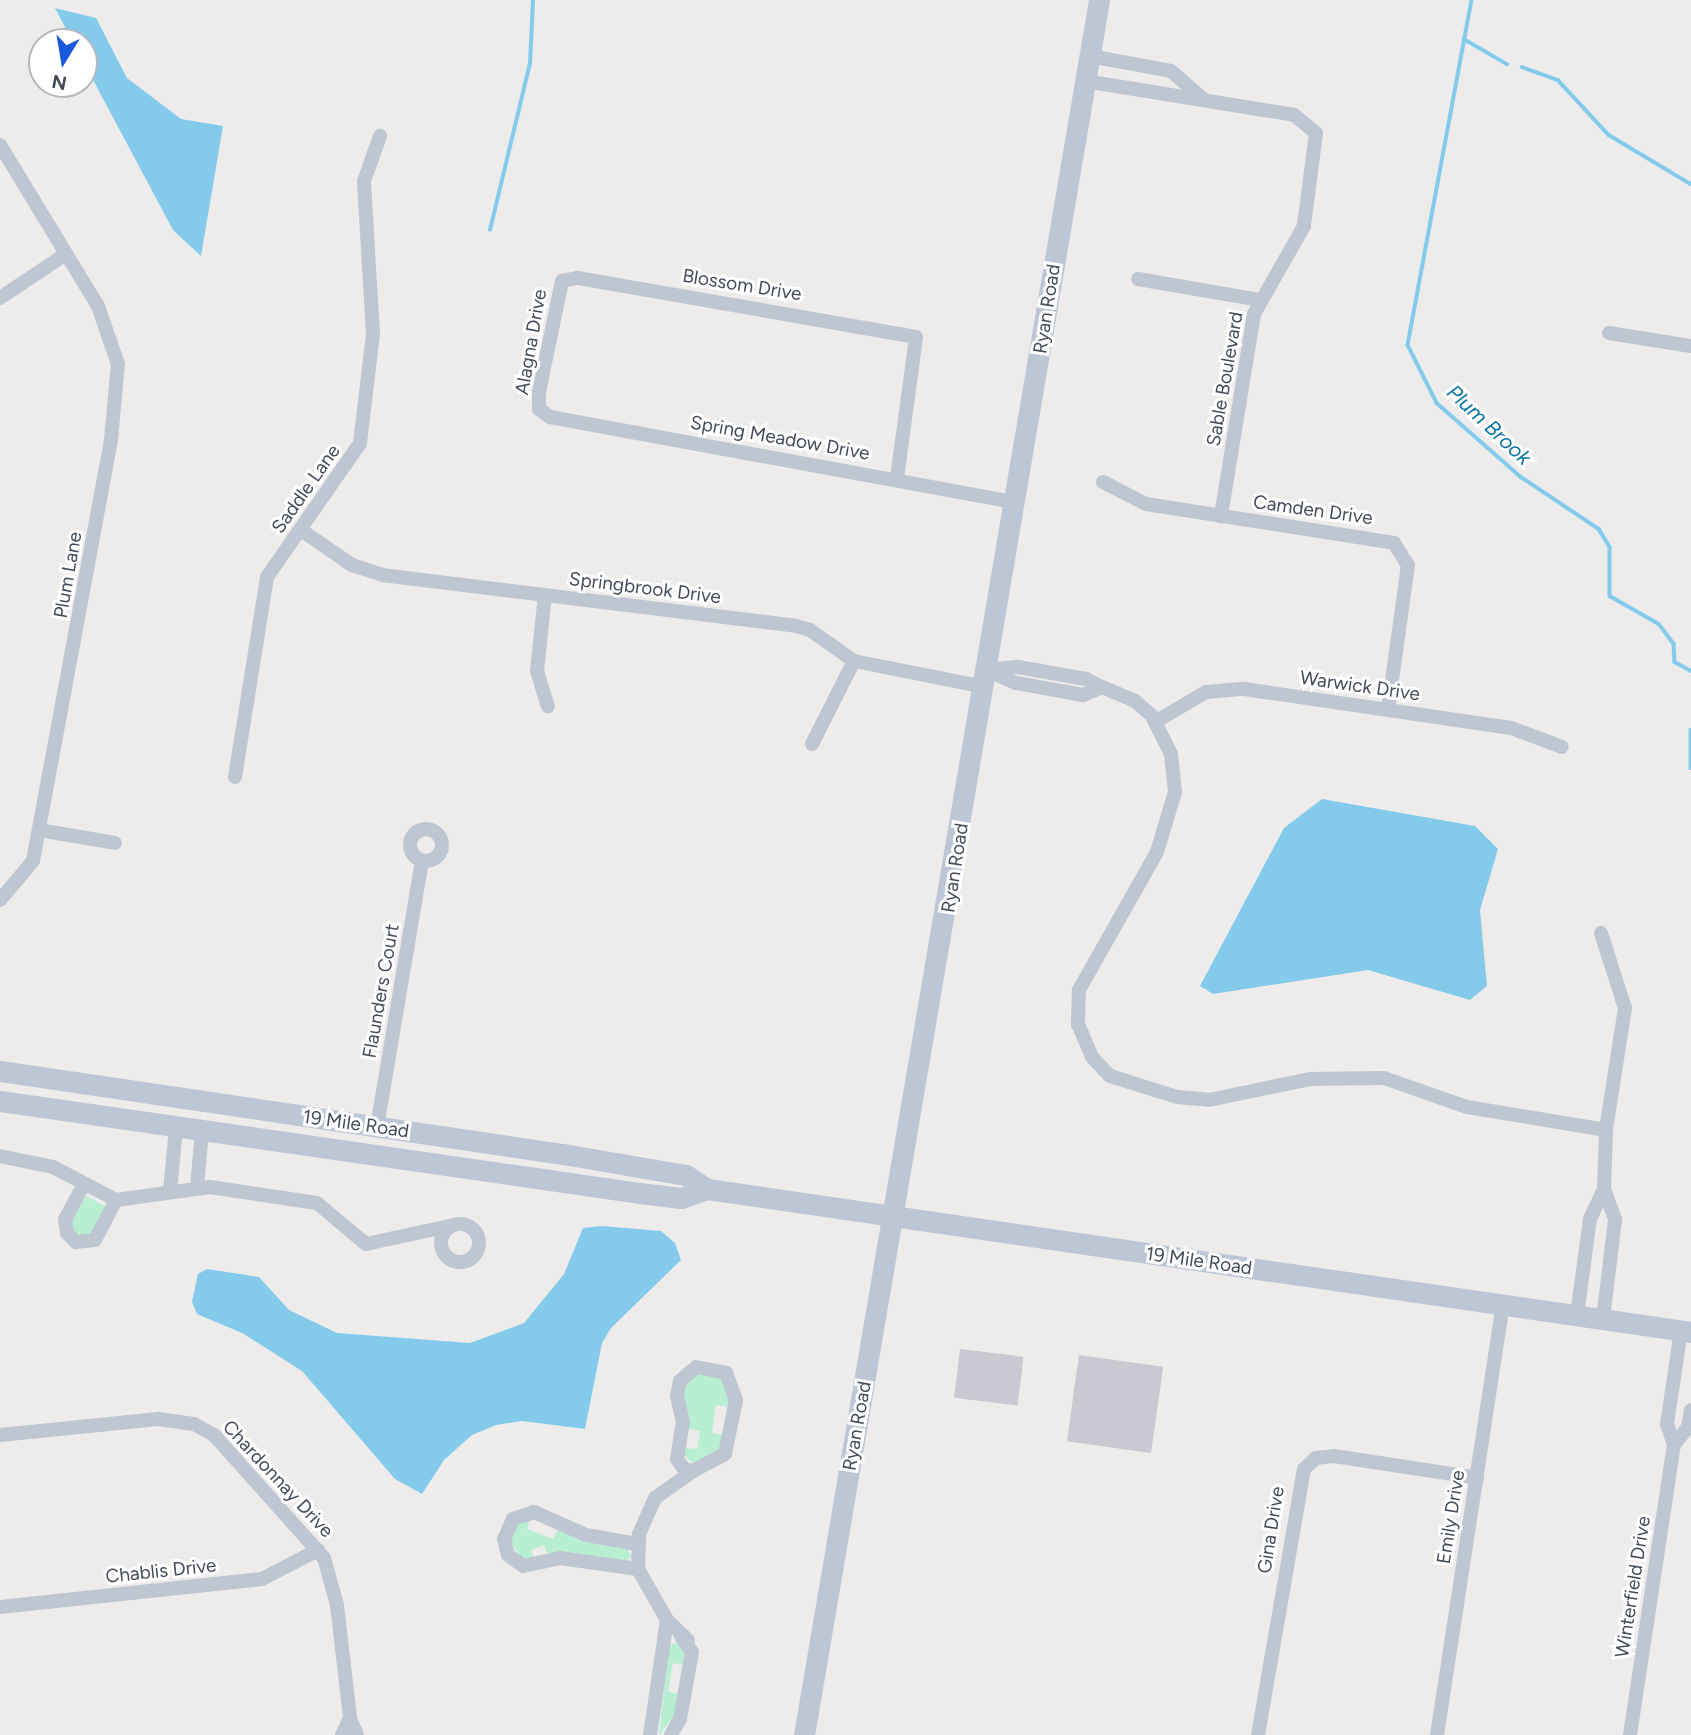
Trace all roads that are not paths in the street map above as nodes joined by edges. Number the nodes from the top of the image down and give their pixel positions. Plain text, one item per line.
1 (1099, 0) edge
2 (1090, 56) junction
3 (1085, 81) junction
4 (1203, 99) junction
5 (380, 136) dead end
6 (0, 145) edge
7 (66, 254) junction
8 (1138, 279) dead end
9 (562, 281) joint
10 (0, 298) edge
11 (1259, 300) junction
12 (1609, 333) dead end
13 (1691, 346) edge
14 (539, 409) joint
15 (897, 478) junction
16 (1103, 482) dead end
17 (1015, 502) junction
18 (1221, 516) junction
19 (301, 530) junction
20 (545, 595) junction
21 (854, 661) junction
22 (986, 678) junction
23 (548, 706) dead end
24 (1388, 709) junction
25 (1156, 722) junction
26 (812, 744) dead end
27 (1562, 747) dead end
28 (235, 777) dead end
29 (40, 830) junction
30 (115, 842) dead end
31 (422, 861) dead end
32 (0, 900) edge
33 (1601, 933) dead end
34 (0, 1071) edge
35 (184, 1098) junction
36 (0, 1101) edge
37 (173, 1126) junction
38 (377, 1127) junction
39 (1606, 1130) junction
40 (202, 1131) junction
41 (432, 1135) junction
42 (0, 1156) edge
43 (414, 1161) junction
44 (650, 1169) junction
45 (84, 1184) junction
46 (197, 1187) junction
47 (708, 1189) junction
48 (1604, 1189) junction
49 (170, 1192) junction
50 (640, 1193) junction
51 (116, 1200) junction
52 (893, 1217) junction
53 (454, 1225) junction
54 (424, 1234) junction
55 (441, 1243) junction
56 (1503, 1305) junction
57 (1577, 1315) junction
58 (1602, 1319) junction
59 (1686, 1331) edge
60 (1691, 1410) edge
61 (0, 1435) edge
62 (1674, 1444) junction
63 (677, 1459) junction
64 (693, 1471) junction
65 (1477, 1478) junction
66 (673, 1481) junction
67 (637, 1544) junction
68 (318, 1550) junction
69 (638, 1569) junction
70 (0, 1607) edge
71 (667, 1620) junction
72 (664, 1640) junction
73 (688, 1640) junction
74 (350, 1718) junction
75 (649, 1734) edge
76 (342, 1735) edge
77 (357, 1735) edge
78 (671, 1735) edge
79 (804, 1735) edge
80 (1258, 1735) edge
81 (1437, 1735) edge
82 (1630, 1735) edge

1 - 2 main road, Ryan Road
2 - 3 main road, Ryan Road
2 - 4 street
3 - 4 street, Sable Boulevard
3 - 17 main road, Ryan Road
4 - 11 street, Sable Boulevard
5 - 19 street, Saddle Lane
6 - 7 street, Plum Lane
7 - 10 street
7 - 29 street, Plum Lane
8 - 11 street
9 - 14 street, Alagna Drive
9 - 15 street, Blossom Drive
11 - 18 street, Sable Boulevard
12 - 13 street
14 - 15 street, Spring Meadow Drive
15 - 17 street, Spring Meadow Drive
16 - 18 street, Camden Drive
17 - 22 main road, Ryan Road
18 - 24 street, Camden Drive
19 - 20 street, Springbrook Drive
19 - 28 street, Saddle Lane
20 - 21 street, Springbrook Drive
20 - 23 street
21 - 22 street, Springbrook Drive
21 - 26 street
22 - 25 street, Springbrook Drive
22 - 52 main road, Ryan Road
24 - 25 street, Warwick Drive
24 - 27 street, Warwick Drive
25 - 39 street
29 - 30 street
29 - 32 street, Plum Lane
31 - 38 street, Flaunders Court
33 - 39 street
34 - 35 main road, 19 Mile Road
35 - 37 main road
35 - 38 main road, 19 Mile Road
36 - 37 main road, 19 Mile Road
37 - 40 main road, 19 Mile Road
37 - 49 street
38 - 41 main road, 19 Mile Road
39 - 48 street
40 - 43 main road, 19 Mile Road
40 - 46 street
41 - 43 main road
41 - 44 main road, 19 Mile Road
42 - 45 street
43 - 50 main road, 19 Mile Road
44 - 47 main road, 19 Mile Road
44 - 50 main road
45 - 51 street
45 - 51 street
46 - 49 street
46 - 54 street
47 - 50 main road, 19 Mile Road
47 - 52 main road, 19 Mile Road
48 - 57 street
48 - 58 street
49 - 51 street
52 - 56 main road, 19 Mile Road
52 - 79 main road, Ryan Road
53 - 54 street
53 - 55 street
53 - 55 street
54 - 55 street
56 - 57 main road, 19 Mile Road
56 - 65 street, Emily Drive
57 - 58 main road, 19 Mile Road
58 - 59 main road, 19 Mile Road
59 - 62 street, Winterfield Drive
60 - 62 street, Winterfield Drive
61 - 68 street, Chardonnay Drive
62 - 82 street, Winterfield Drive
63 - 64 street
63 - 64 street
63 - 66 street
64 - 66 street
65 - 80 street, Gina Drive
65 - 81 street, Emily Drive
66 - 67 street
67 - 69 street
67 - 69 street
68 - 70 street, Chablis Drive
68 - 74 street, Chardonnay Drive
69 - 71 street
71 - 72 street
71 - 73 street
72 - 73 street
72 - 75 street
73 - 78 street
74 - 76 street
74 - 77 street, Chardonnay Drive

